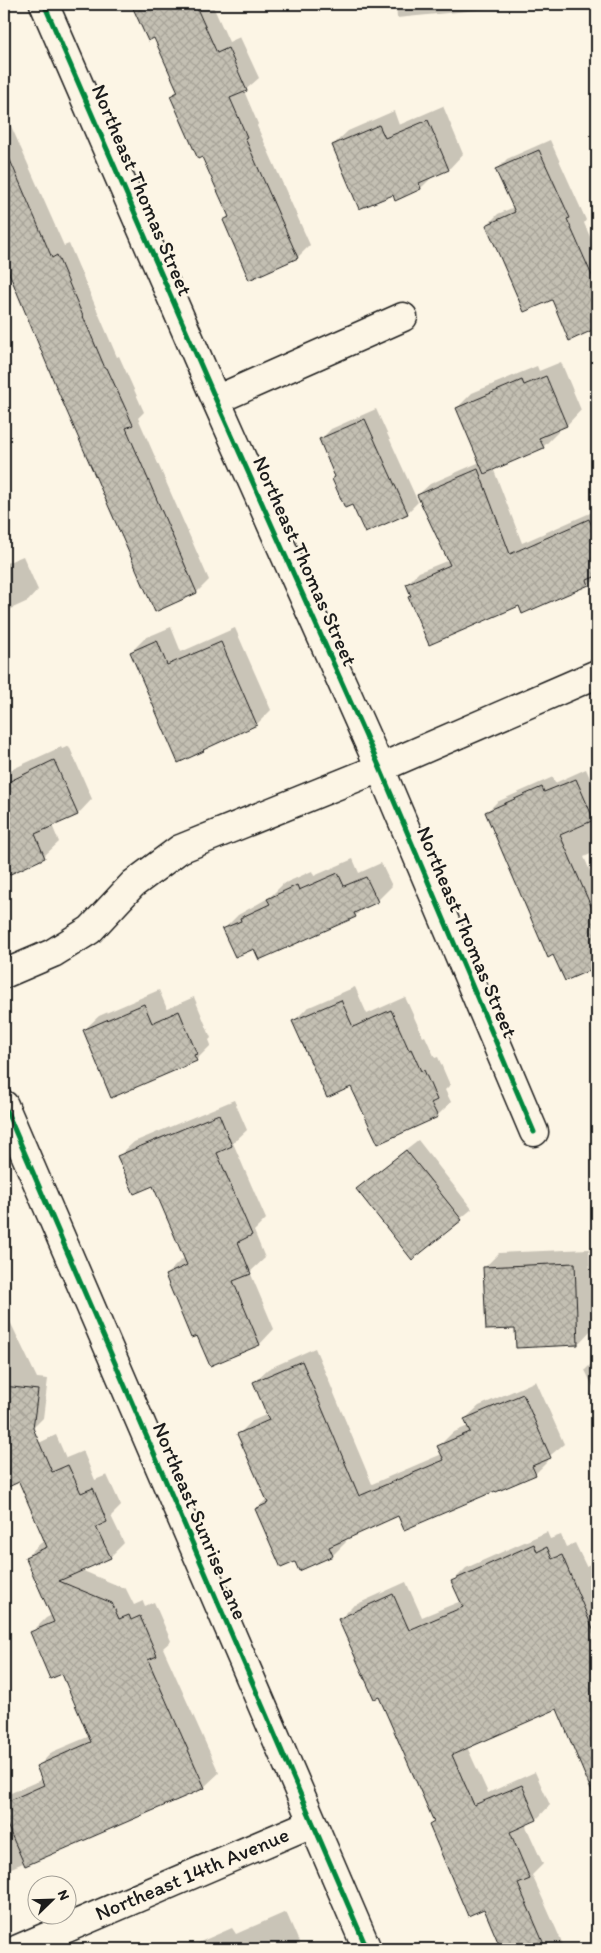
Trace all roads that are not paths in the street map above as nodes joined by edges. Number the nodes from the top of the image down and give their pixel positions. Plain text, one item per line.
1 (44, 4) edge
2 (403, 317) dead end
3 (216, 400) junction
4 (597, 674) edge
5 (380, 768) junction
6 (4, 974) edge
7 (4, 1105) edge
8 (534, 1132) dead end
9 (312, 1823) junction
10 (18, 1949) edge
11 (367, 1949) edge

1 - 3 street, Northeast Thomas Street
2 - 3 street
3 - 5 street, Northeast Thomas Street
4 - 5 street
5 - 6 street
5 - 8 street, Northeast Thomas Street
7 - 9 street, Northeast Sunrise Lane
9 - 10 street, Northeast 14th Avenue
9 - 11 street, Northeast Sunrise Lane

